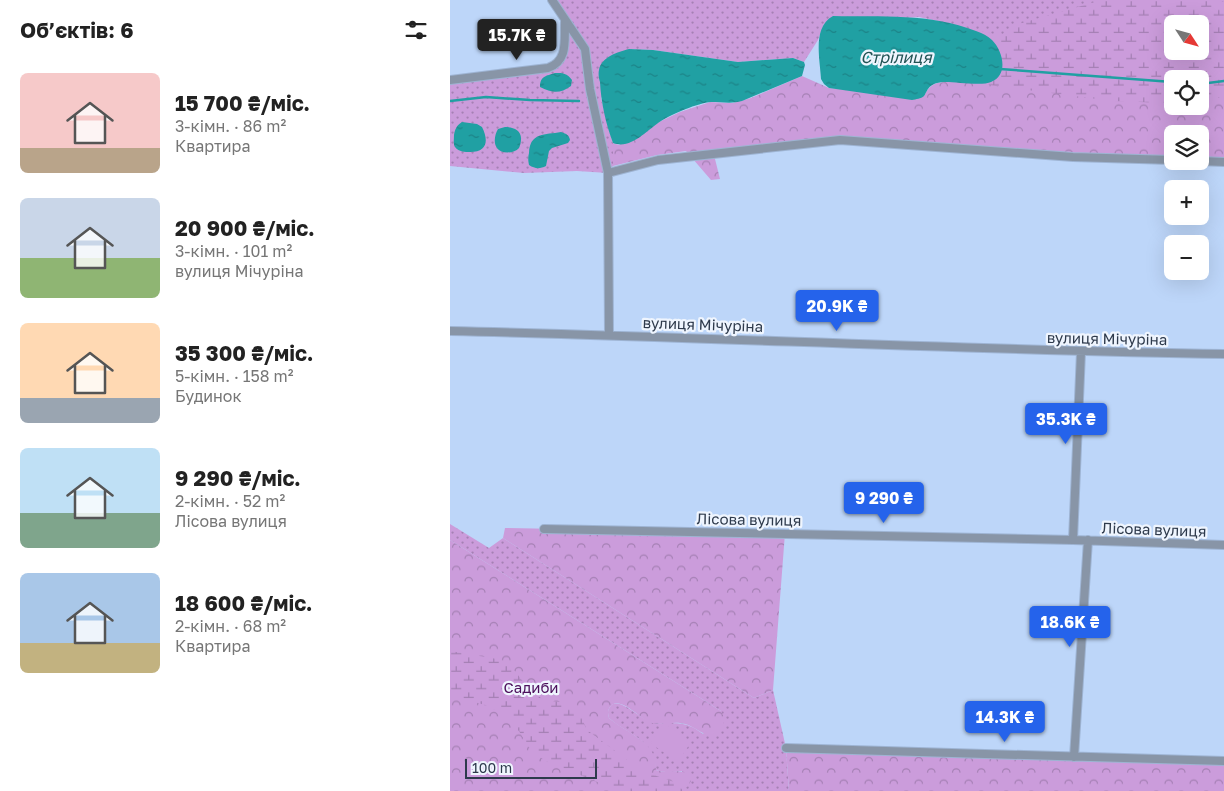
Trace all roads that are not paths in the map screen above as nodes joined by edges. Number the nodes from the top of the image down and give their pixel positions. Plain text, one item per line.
1 (552, 0) edge
2 (565, 21) junction
3 (450, 80) edge
4 (1164, 160) edge
5 (1209, 161) edge
6 (1224, 162) edge
7 (608, 173) junction
8 (450, 332) edge
9 (610, 335) junction
10 (1082, 352) junction
11 (1224, 354) edge
12 (544, 529) dead end
13 (1074, 540) junction
14 (1088, 540) junction
15 (1224, 545) edge
16 (786, 748) dead end
17 (1074, 757) junction
18 (1224, 761) edge

1 - 2 street
2 - 3 street
2 - 7 street
4 - 7 street
5 - 6 street
7 - 9 street
8 - 9 street, вулиця Мічуріна
9 - 10 street, вулиця Мічуріна
10 - 11 street, вулиця Мічуріна
10 - 13 street
12 - 13 street, Лісова вулиця
13 - 14 street, Лісова вулиця
14 - 15 street, Лісова вулиця
14 - 17 street
16 - 17 street
17 - 18 street

